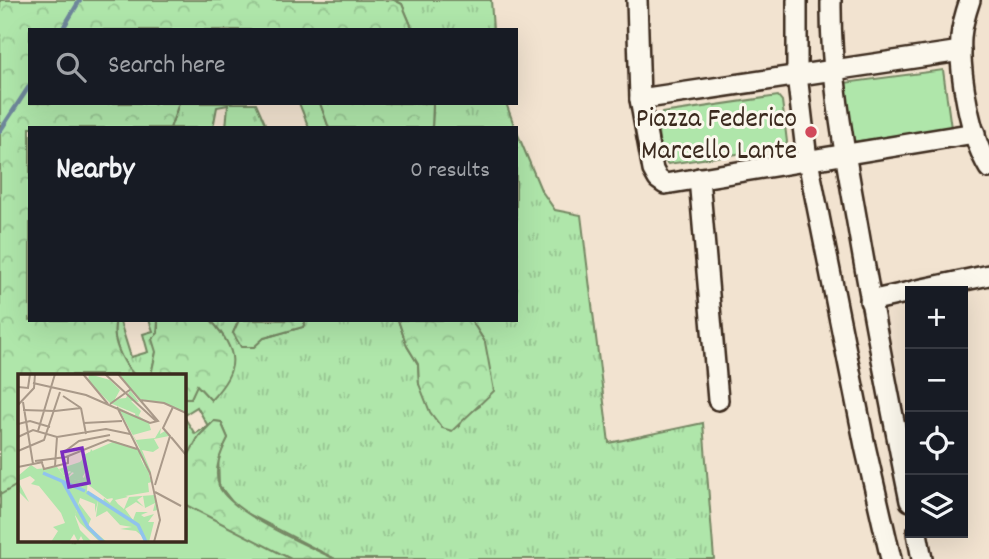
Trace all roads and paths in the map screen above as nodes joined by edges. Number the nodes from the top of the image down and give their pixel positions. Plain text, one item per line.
1 (638, 0) edge
2 (797, 0) edge
3 (831, 0) edge
4 (970, 0) edge
5 (961, 51) junction
6 (832, 70) junction
7 (797, 75) junction
8 (640, 99) junction
9 (975, 133) junction
10 (845, 153) junction
11 (807, 159) junction
12 (989, 168) edge
13 (699, 178) junction
14 (989, 275) edge
15 (939, 286) edge
16 (905, 293) edge
17 (870, 301) junction
18 (718, 400) dead end
19 (905, 475) edge
20 (918, 538) edge
21 (891, 559) edge
22 (922, 559) edge

1 - 8 street
2 - 7 street
3 - 6 street
4 - 5 street
5 - 6 street
5 - 9 street
6 - 7 street
6 - 10 street
7 - 8 street
7 - 11 street
8 - 13 street
9 - 10 street
9 - 12 street
10 - 11 street
10 - 17 street
11 - 13 street
11 - 21 street
13 - 18 street
14 - 15 street
16 - 17 street
17 - 19 street
20 - 22 street

